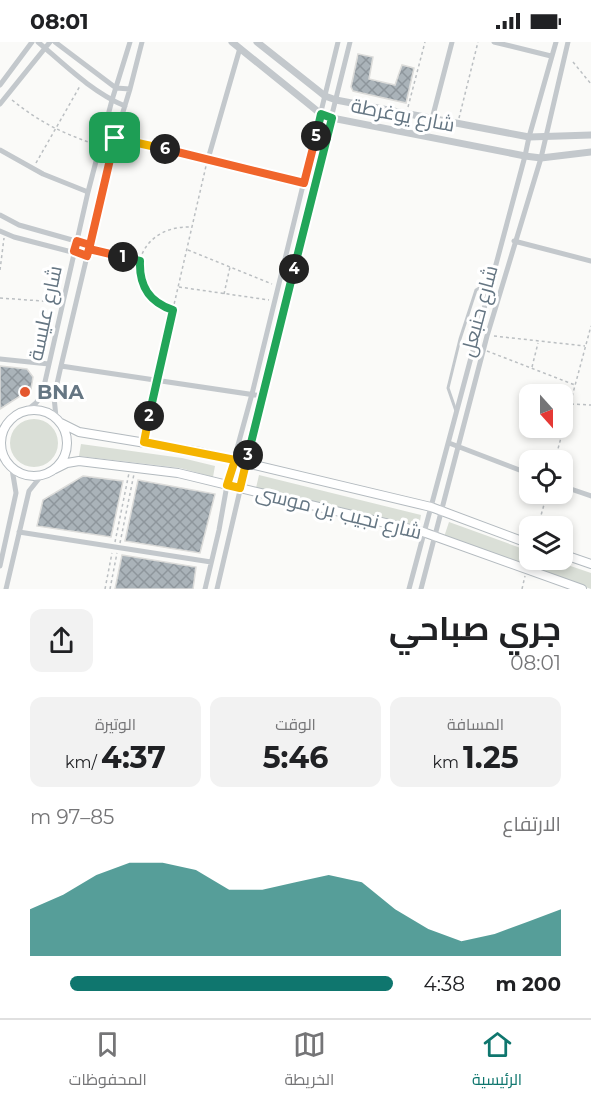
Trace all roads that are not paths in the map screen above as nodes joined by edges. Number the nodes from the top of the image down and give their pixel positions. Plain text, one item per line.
1 (32, 42) edge
2 (38, 42) edge
3 (50, 42) edge
4 (55, 42) edge
5 (130, 42) edge
6 (142, 42) edge
7 (232, 42) edge
8 (257, 42) edge
9 (338, 42) edge
10 (350, 42) edge
11 (452, 42) edge
12 (494, 42) edge
13 (556, 42) edge
14 (568, 42) edge
15 (45, 48) junction
16 (240, 48) junction
17 (551, 56) junction
18 (0, 85) edge
19 (116, 88) junction
20 (130, 89) junction
21 (325, 96) junction
22 (112, 100) junction
23 (336, 100) junction
24 (0, 104) edge
25 (125, 106) junction
26 (321, 114) junction
27 (332, 118) junction
28 (432, 119) junction
29 (591, 135) edge
30 (529, 137) junction
31 (115, 138) junction
32 (545, 138) junction
33 (0, 150) edge
34 (591, 152) edge
35 (525, 156) junction
36 (541, 158) junction
37 (208, 159) junction
38 (304, 183) junction
39 (314, 186) junction
40 (88, 192) junction
41 (0, 215) edge
42 (2, 232) edge
43 (77, 241) junction
44 (514, 241) junction
45 (90, 247) junction
46 (74, 251) junction
47 (87, 256) junction
48 (591, 261) edge
49 (492, 280) junction
50 (0, 359) edge
51 (49, 364) junction
52 (61, 366) junction
53 (252, 394) junction
54 (262, 396) junction
55 (26, 411) junction
56 (457, 413) junction
57 (11, 419) junction
58 (59, 420) junction
59 (0, 424) edge
60 (449, 443) junction
61 (459, 447) junction
62 (235, 460) junction
63 (246, 462) junction
64 (6, 463) edge
65 (55, 470) junction
66 (519, 470) edge
67 (42, 476) junction
68 (227, 485) junction
69 (240, 488) junction
70 (573, 490) edge
71 (591, 496) edge
72 (431, 507) junction
73 (443, 511) junction
74 (19, 532) junction
75 (423, 532) junction
76 (435, 537) junction
77 (519, 540) edge
78 (573, 558) edge
79 (211, 562) junction
80 (591, 564) edge
81 (0, 566) edge
82 (6, 589) edge
83 (205, 589) edge
84 (217, 589) edge
85 (410, 589) edge
86 (421, 589) edge
87 (582, 589) edge

1 - 18 street
2 - 15 street
3 - 15 street
4 - 19 street
5 - 19 street, شارع عليسة
6 - 20 street, شارع عليسة
7 - 16 street, شارع يوغرطة
8 - 21 street, شارع يوغرطة
9 - 21 street
10 - 23 street
11 - 28 street
12 - 17 street
13 - 17 street, شارع حنبعل
14 - 32 street, شارع حنبعل
15 - 22 street
15 - 24 street
16 - 26 street, شارع يوغرطة
16 - 37 street
17 - 30 street, شارع حنبعل
19 - 20 street
19 - 22 street, شارع عليسة
20 - 25 street, شارع عليسة
21 - 23 street, شارع يوغرطة
21 - 26 street
22 - 25 street
22 - 40 street, شارع عليسة
23 - 27 street
23 - 28 street, شارع يوغرطة
25 - 31 street, شارع عليسة
26 - 27 street, شارع يوغرطة
26 - 38 street
27 - 35 street, شارع يوغرطة
27 - 39 street
28 - 30 street, شارع يوغرطة
29 - 32 street, شارع يوغرطة
30 - 32 street, شارع يوغرطة
30 - 35 street, شارع حنبعل
31 - 37 street
31 - 45 street, شارع عليسة
32 - 36 street, شارع حنبعل
33 - 40 street
34 - 36 street, شارع يوغرطة
35 - 36 street, شارع يوغرطة
35 - 49 street, شارع حنبعل
36 - 44 street, شارع حنبعل
37 - 38 street
38 - 39 street
38 - 53 street
39 - 54 street
40 - 43 street, شارع عليسة
41 - 43 street
42 - 46 street
43 - 45 street
43 - 46 street, شارع عليسة
44 - 48 street
44 - 61 street, شارع حنبعل
45 - 47 street, شارع عليسة
46 - 47 street
46 - 51 street, شارع عليسة
47 - 52 street, شارع عليسة
49 - 56 street, شارع حنبعل
49 - 56 lane
50 - 51 street
51 - 55 street, شارع عليسة
52 - 53 street
52 - 58 street, شارع عليسة
53 - 54 street
53 - 62 street
54 - 63 street
55 - 57 main road
55 - 58 main road
56 - 60 street, شارع حنبعل
57 - 59 main road
57 - 64 main road
58 - 62 main road
58 - 65 main road
60 - 61 street
60 - 72 street, شارع حنبعل
61 - 66 street
61 - 73 street, شارع حنبعل
62 - 63 main road
62 - 68 street
63 - 69 street
63 - 72 main road
64 - 67 main road
64 - 81 street
65 - 67 main road
65 - 68 main road, شارع نجيب بن موسى
67 - 74 street
68 - 69 main road, شارع نجيب بن موسى
68 - 79 street
69 - 75 main road, شارع نجيب بن موسى
69 - 84 street
70 - 71 street
72 - 73 main road
72 - 75 street, شارع حنبعل
73 - 76 street, شارع حنبعل
73 - 77 main road
74 - 79 street
74 - 82 street
75 - 76 main road, شارع نجيب بن موسى
75 - 85 street, شارع حنبعل
76 - 86 street, شارع حنبعل
76 - 87 main road, شارع نجيب بن موسى
78 - 80 main road
79 - 83 street

